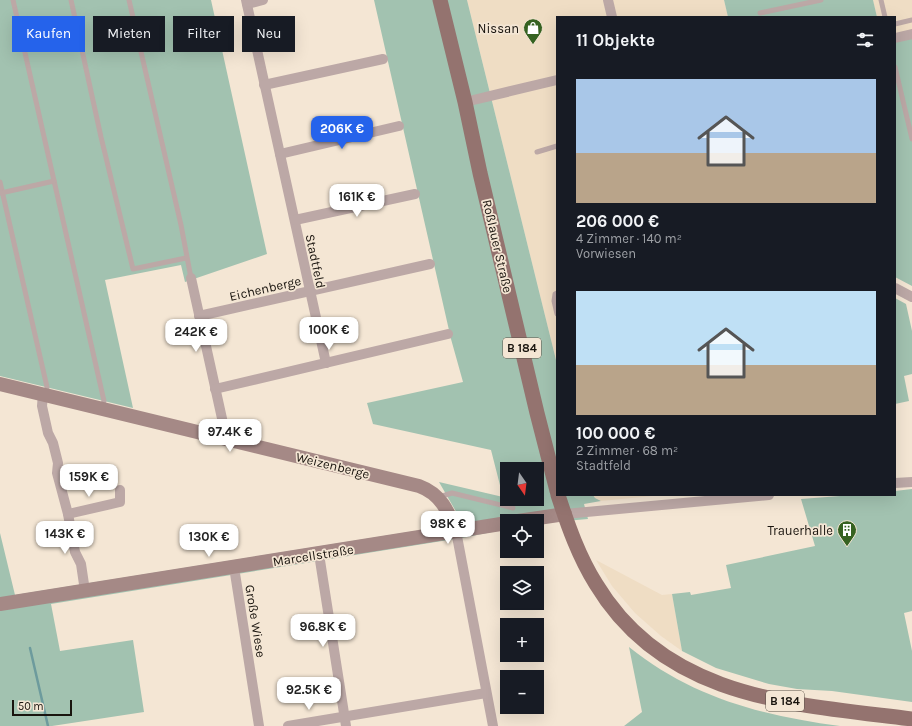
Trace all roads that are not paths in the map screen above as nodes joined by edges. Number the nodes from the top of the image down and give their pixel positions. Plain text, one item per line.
1 (12, 0) edge
2 (71, 0) edge
3 (129, 0) edge
4 (263, 0) edge
5 (440, 0) edge
6 (608, 0) edge
7 (821, 0) edge
8 (881, 0) edge
9 (247, 2) edge
10 (760, 13) dead end
11 (612, 16) edge
12 (885, 16) edge
13 (912, 20) edge
14 (896, 24) edge
15 (912, 34) edge
16 (896, 38) edge
17 (383, 58) dead end
18 (896, 71) edge
19 (556, 80) edge
20 (264, 85) junction
21 (465, 102) junction
22 (399, 126) dead end
23 (912, 139) edge
24 (556, 146) edge
25 (537, 152) dead end
26 (280, 154) junction
27 (54, 181) junction
28 (0, 182) edge
29 (1, 193) edge
30 (415, 194) dead end
31 (295, 220) junction
32 (186, 258) junction
33 (430, 264) dead end
34 (191, 278) joint
35 (896, 289) edge
36 (309, 291) junction
37 (556, 294) edge
38 (912, 297) edge
39 (556, 310) edge
40 (199, 316) junction
41 (448, 334) dead end
42 (326, 363) junction
43 (0, 384) edge
44 (215, 389) junction
45 (45, 394) junction
46 (102, 408) junction
47 (222, 438) junction
48 (912, 482) edge
49 (896, 484) edge
50 (556, 487) edge
51 (120, 490) dead end
52 (558, 496) edge
53 (758, 496) edge
54 (438, 497) junction
55 (513, 508) dead end
56 (68, 514) junction
57 (564, 514) junction
58 (544, 517) edge
59 (500, 524) edge
60 (456, 531) junction
61 (319, 554) junction
62 (234, 568) junction
63 (86, 591) junction
64 (0, 604) edge
65 (486, 693) junction
66 (912, 719) edge
67 (345, 721) edge
68 (259, 726) edge
69 (288, 726) edge
70 (493, 726) edge

1 - 27 lane
2 - 32 lane
3 - 32 lane
4 - 9 street
5 - 21 main road, Roßlauer Straße / B 184
6 - 11 street
7 - 10 lane
8 - 12 lane
9 - 20 street, Stadtfeld
13 - 14 lane
15 - 16 street
17 - 20 street
18 - 23 lane
19 - 21 street
20 - 26 street, Stadtfeld
21 - 50 main road, Roßlauer Straße / B 184
22 - 26 street
24 - 25 lane
26 - 31 street, Stadtfeld
27 - 29 lane
27 - 46 lane
28 - 29 lane
29 - 45 lane
30 - 31 street
31 - 36 street, Stadtfeld
32 - 34 lane
33 - 36 street, Eichenberge
34 - 40 street
35 - 38 street
36 - 40 street, Eichenberge
36 - 42 street, Stadtfeld
37 - 39 lane
40 - 44 street
41 - 42 street
42 - 44 street
43 - 45 street, Weizenberge
44 - 47 street
45 - 46 street, Weizenberge
45 - 56 street
46 - 47 street, Weizenberge
47 - 54 street, Weizenberge
48 - 49 street
51 - 56 street
52 - 57 main road, B 184
53 - 57 street
54 - 55 lane
54 - 60 street, Weizenberge
56 - 63 street
57 - 58 street
57 - 66 main road, B 184
59 - 60 street, Marcellstraße
60 - 61 street, Marcellstraße
60 - 65 street
61 - 62 street, Marcellstraße
61 - 67 street
62 - 63 street, Marcellstraße
62 - 68 street, Große Wiese
63 - 64 street, Marcellstraße
65 - 67 street
65 - 70 street
67 - 69 street

